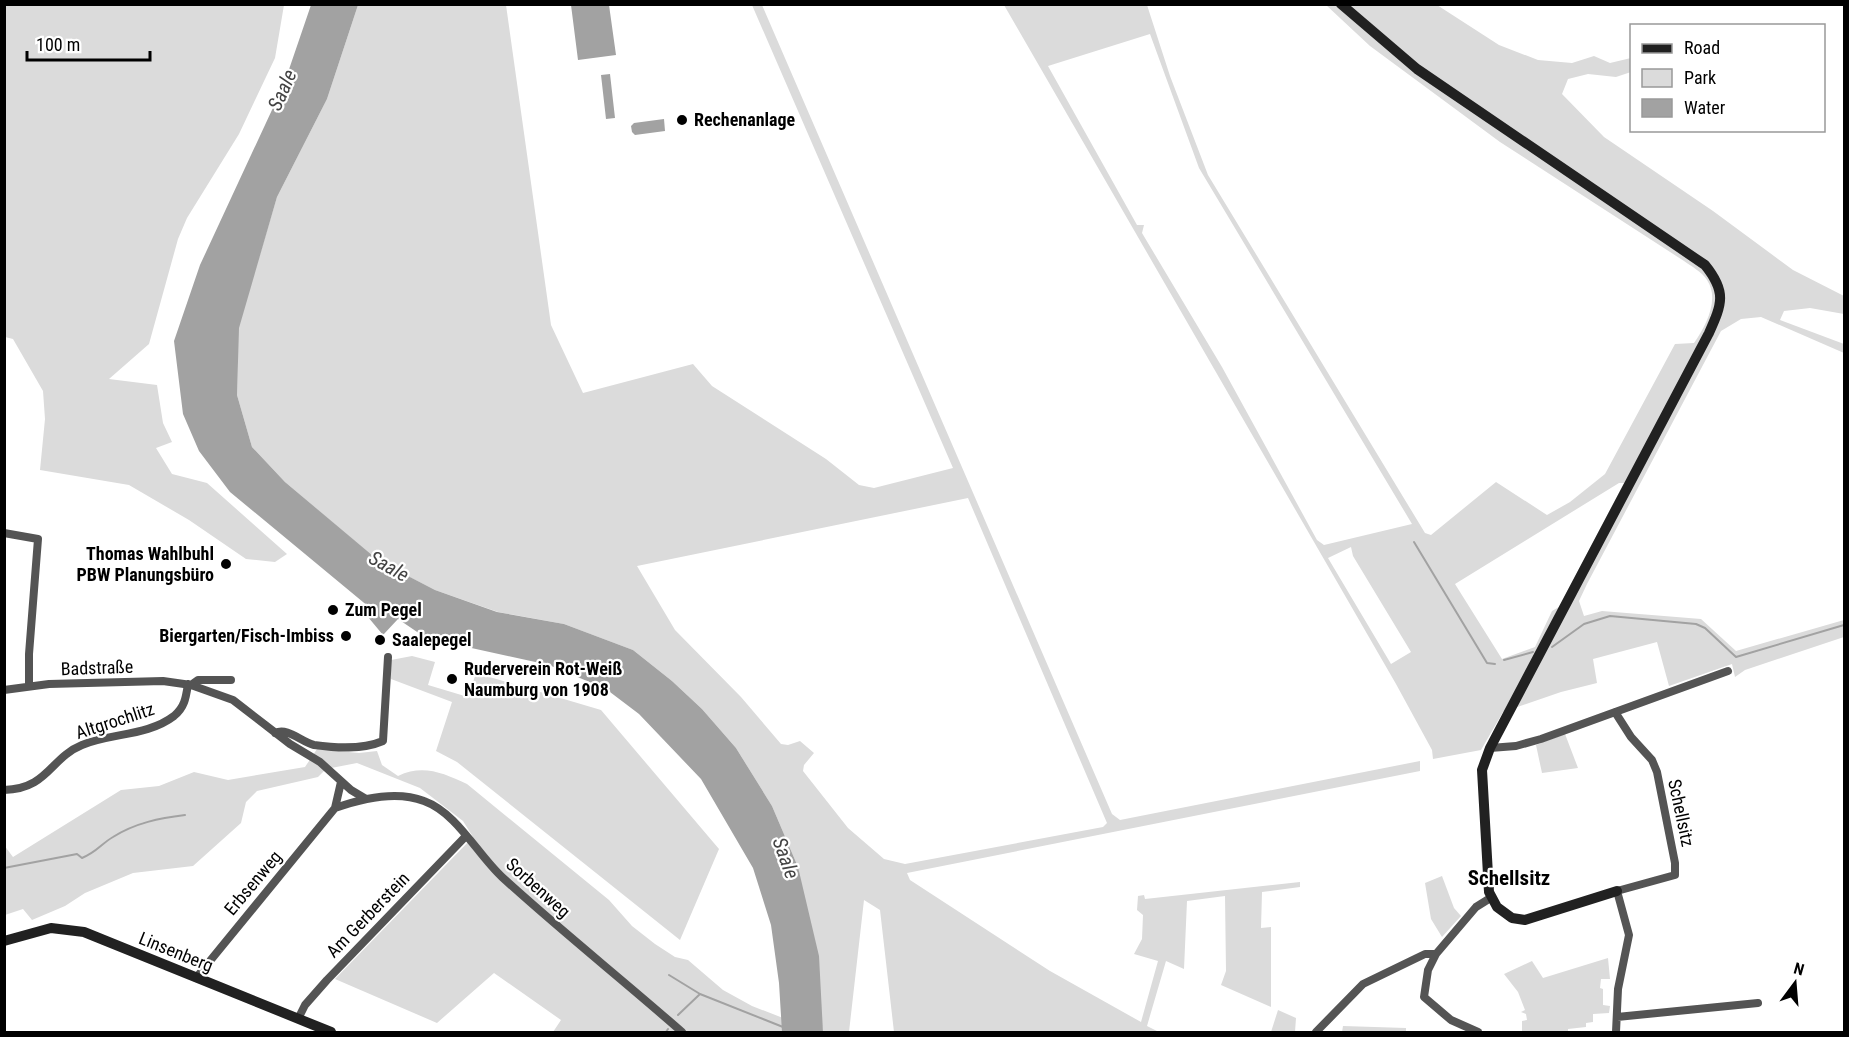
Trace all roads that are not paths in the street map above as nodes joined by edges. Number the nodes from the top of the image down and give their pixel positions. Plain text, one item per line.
1 (1341, 4) edge
2 (4, 533) edge
3 (388, 657) dead end
4 (1728, 671) dead end
5 (231, 680) dead end
6 (189, 684) junction
7 (29, 686) junction
8 (4, 690) edge
9 (1615, 712) junction
10 (275, 733) junction
11 (1490, 748) junction
12 (341, 782) junction
13 (4, 790) edge
14 (366, 799) junction
15 (335, 808) junction
16 (465, 837) junction
17 (1617, 891) junction
18 (1492, 897) junction
19 (4, 941) edge
20 (1436, 954) junction
21 (196, 978) junction
22 (1758, 1003) dead end
23 (1617, 1017) junction
24 (298, 1019) junction
25 (331, 1032) edge
26 (682, 1032) edge
27 (1316, 1032) edge
28 (1478, 1032) edge
29 (1616, 1032) edge

1 - 11 street
2 - 7 street
3 - 10 street, Badstraße
4 - 9 street
5 - 6 street, Badstraße
6 - 7 street, Badstraße
6 - 10 street, Badstraße
6 - 13 street, Altgrochlitz
7 - 8 street, Badstraße
9 - 11 street
9 - 17 street, Schellsitz
10 - 12 street
11 - 18 street
12 - 14 street
12 - 15 street
14 - 15 street, Sorbenweg
14 - 16 street, Sorbenweg
15 - 21 street, Erbsenweg
16 - 24 street, Am Gerberstein
16 - 26 street, Sorbenweg
17 - 18 street
17 - 23 street
18 - 20 street
19 - 21 street, Linsenberg
20 - 27 street
20 - 28 street
21 - 24 street, Linsenberg
22 - 23 street
23 - 29 street
24 - 25 street, Linsenberg

